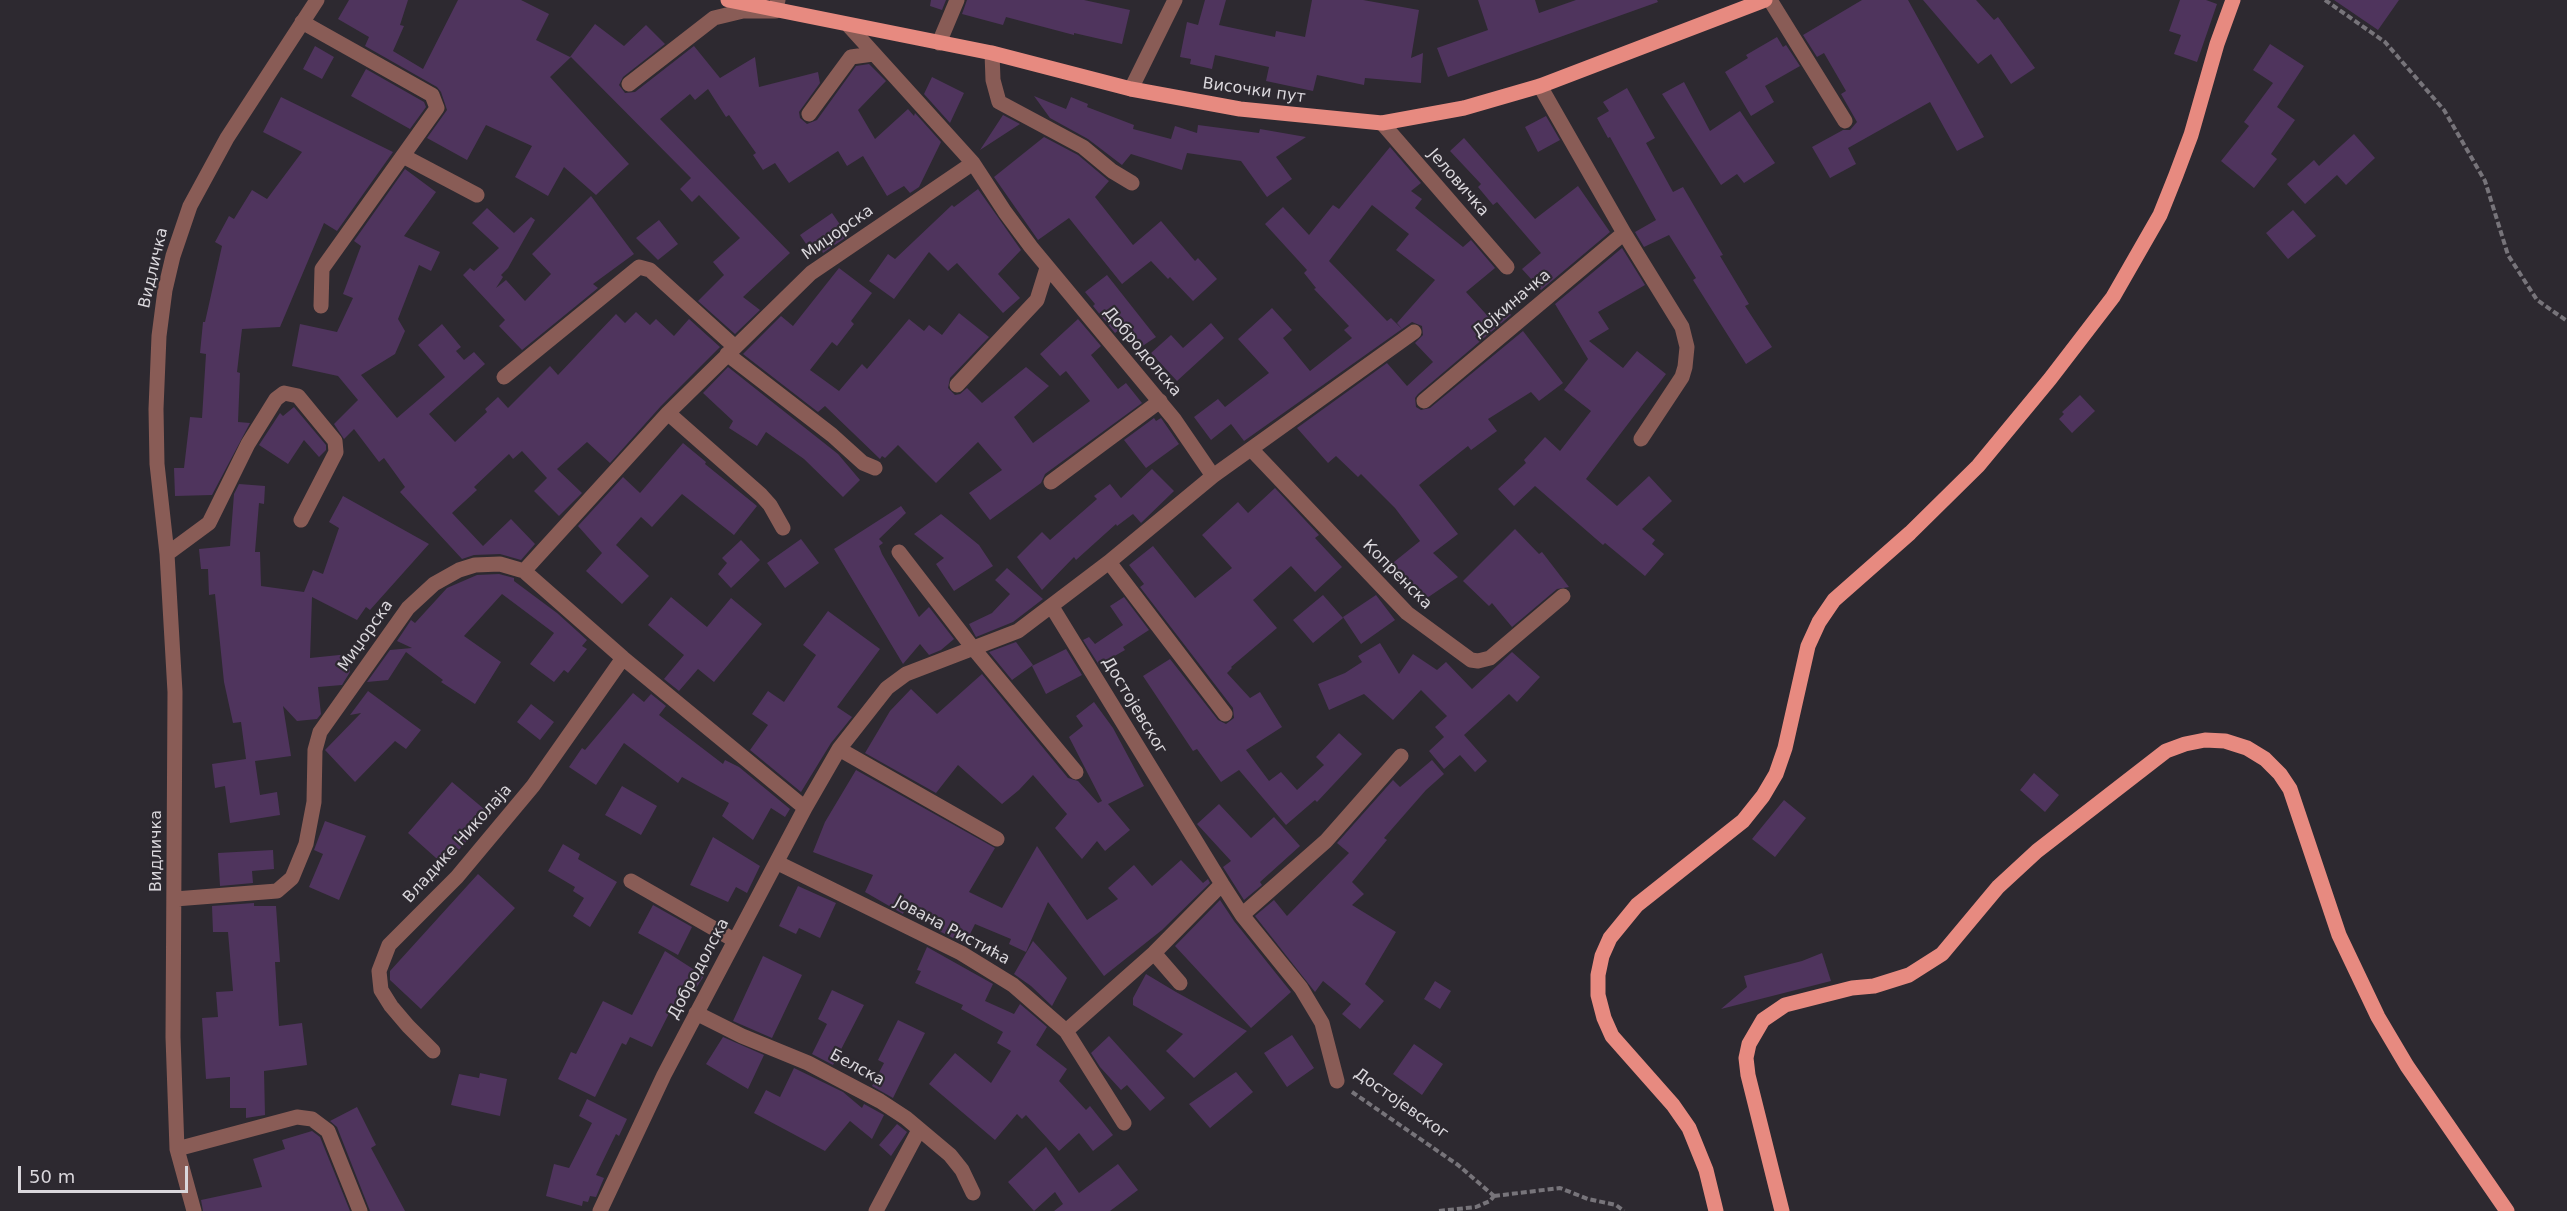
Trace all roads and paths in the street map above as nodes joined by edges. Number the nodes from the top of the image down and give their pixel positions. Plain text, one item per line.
1 (317, 0) edge
2 (728, 0) edge
3 (957, 0) edge
4 (1175, 0) edge
5 (1765, 0) edge
6 (1770, 0) edge
7 (2233, 0) edge
8 (2325, 0) edge
9 (776, 6) edge
10 (302, 22) junction
11 (849, 26) junction
12 (939, 43) junction
13 (992, 53) junction
14 (873, 54) junction
15 (629, 84) dead end
16 (1540, 86) junction
17 (1131, 89) junction
18 (809, 114) dead end
19 (1845, 121) dead end
20 (1382, 123) junction
21 (405, 157) junction
22 (973, 163) junction
23 (1132, 183) dead end
24 (477, 195) dead end
25 (1624, 233) junction
26 (1507, 267) dead end
27 (1047, 268) junction
28 (321, 306) dead end
29 (2567, 321) edge
30 (1414, 332) dead end
31 (731, 351) junction
32 (504, 377) dead end
33 (957, 385) dead end
34 (1160, 401) junction
35 (1424, 401) dead end
36 (668, 413) junction
37 (1641, 440) dead end
38 (1251, 449) junction
39 (875, 468) dead end
40 (1213, 476) junction
41 (1051, 482) dead end
42 (301, 520) dead end
43 (783, 528) dead end
44 (899, 552) dead end
45 (167, 554) junction
46 (1109, 562) junction
47 (524, 571) junction
48 (1563, 596) dead end
49 (1052, 607) junction
50 (973, 648) junction
51 (623, 658) junction
52 (1225, 714) dead end
53 (839, 750) junction
54 (1401, 756) dead end
55 (1076, 772) dead end
56 (805, 808) junction
57 (998, 838) dead end
58 (778, 863) junction
59 (632, 882) dead end
60 (1222, 884) junction
61 (175, 899) junction
62 (1242, 915) junction
63 (734, 940) junction
64 (1155, 953) junction
65 (1180, 982) dead end
66 (696, 1013) junction
67 (1066, 1031) junction
68 (433, 1051) dead end
69 (1337, 1081) joint
70 (1124, 1123) dead end
71 (920, 1130) junction
72 (177, 1149) junction
73 (973, 1193) dead end
74 (1494, 1196) junction
75 (194, 1211) edge
76 (360, 1211) edge
77 (600, 1211) edge
78 (876, 1211) edge
79 (1439, 1211) edge
80 (1624, 1211) edge
81 (1716, 1211) edge
82 (1782, 1211) edge
83 (2507, 1211) edge

1 - 10 street, Видличка
2 - 9 main road, Височки пут
3 - 12 street
4 - 17 street
5 - 16 main road, Височки пут
6 - 19 street
7 - 81 main road
8 - 29 path
9 - 11 main road, Височки пут
9 - 15 street
10 - 21 street
10 - 45 street, Видличка
11 - 12 main road, Височки пут
11 - 14 street, Добродолска
12 - 13 main road, Височки пут
13 - 17 main road, Височки пут
13 - 23 street
14 - 18 street
14 - 22 street, Добродолска
16 - 20 main road, Височки пут
16 - 25 street
17 - 20 main road, Височки пут
20 - 26 street, Јеловичка
21 - 24 street
21 - 28 street
22 - 27 street, Добродолска
22 - 31 street, Миџорска
25 - 35 street, Дојкиначка
25 - 37 street
27 - 33 street
27 - 34 street, Добродолска
30 - 38 street
31 - 32 street
31 - 36 street, Миџорска
31 - 39 street
34 - 40 street, Добродолска
34 - 41 street
36 - 43 street
36 - 47 street, Миџорска
38 - 40 street
38 - 48 street, Копренска
40 - 46 street, Добродолска
42 - 45 street
44 - 50 street
45 - 61 street, Видличка
46 - 49 street, Добродолска
46 - 52 street
47 - 51 street
47 - 61 street, Миџорска
49 - 50 street, Добродолска
49 - 60 street, Достојевског
50 - 53 street, Добродолска
50 - 55 street
51 - 56 street
51 - 68 street, Владике Николаја
53 - 56 street, Добродолска
53 - 57 street
54 - 62 street
56 - 58 street, Добродолска
58 - 63 street, Добродолска
58 - 67 street, Јована Ристића
59 - 63 street
60 - 62 street, Достојевског
60 - 64 street
61 - 72 street, Видличка
62 - 69 street, Достојевског
63 - 66 street, Добродолска
64 - 65 street
64 - 67 street
66 - 71 street, Белска
66 - 77 street, Добродолска
67 - 70 street, Јована Ристића
69 - 74 path, Достојевског
71 - 73 street, Белска
71 - 78 street
72 - 75 street, Видличка
72 - 76 street
74 - 79 path
74 - 80 path
82 - 83 main road

